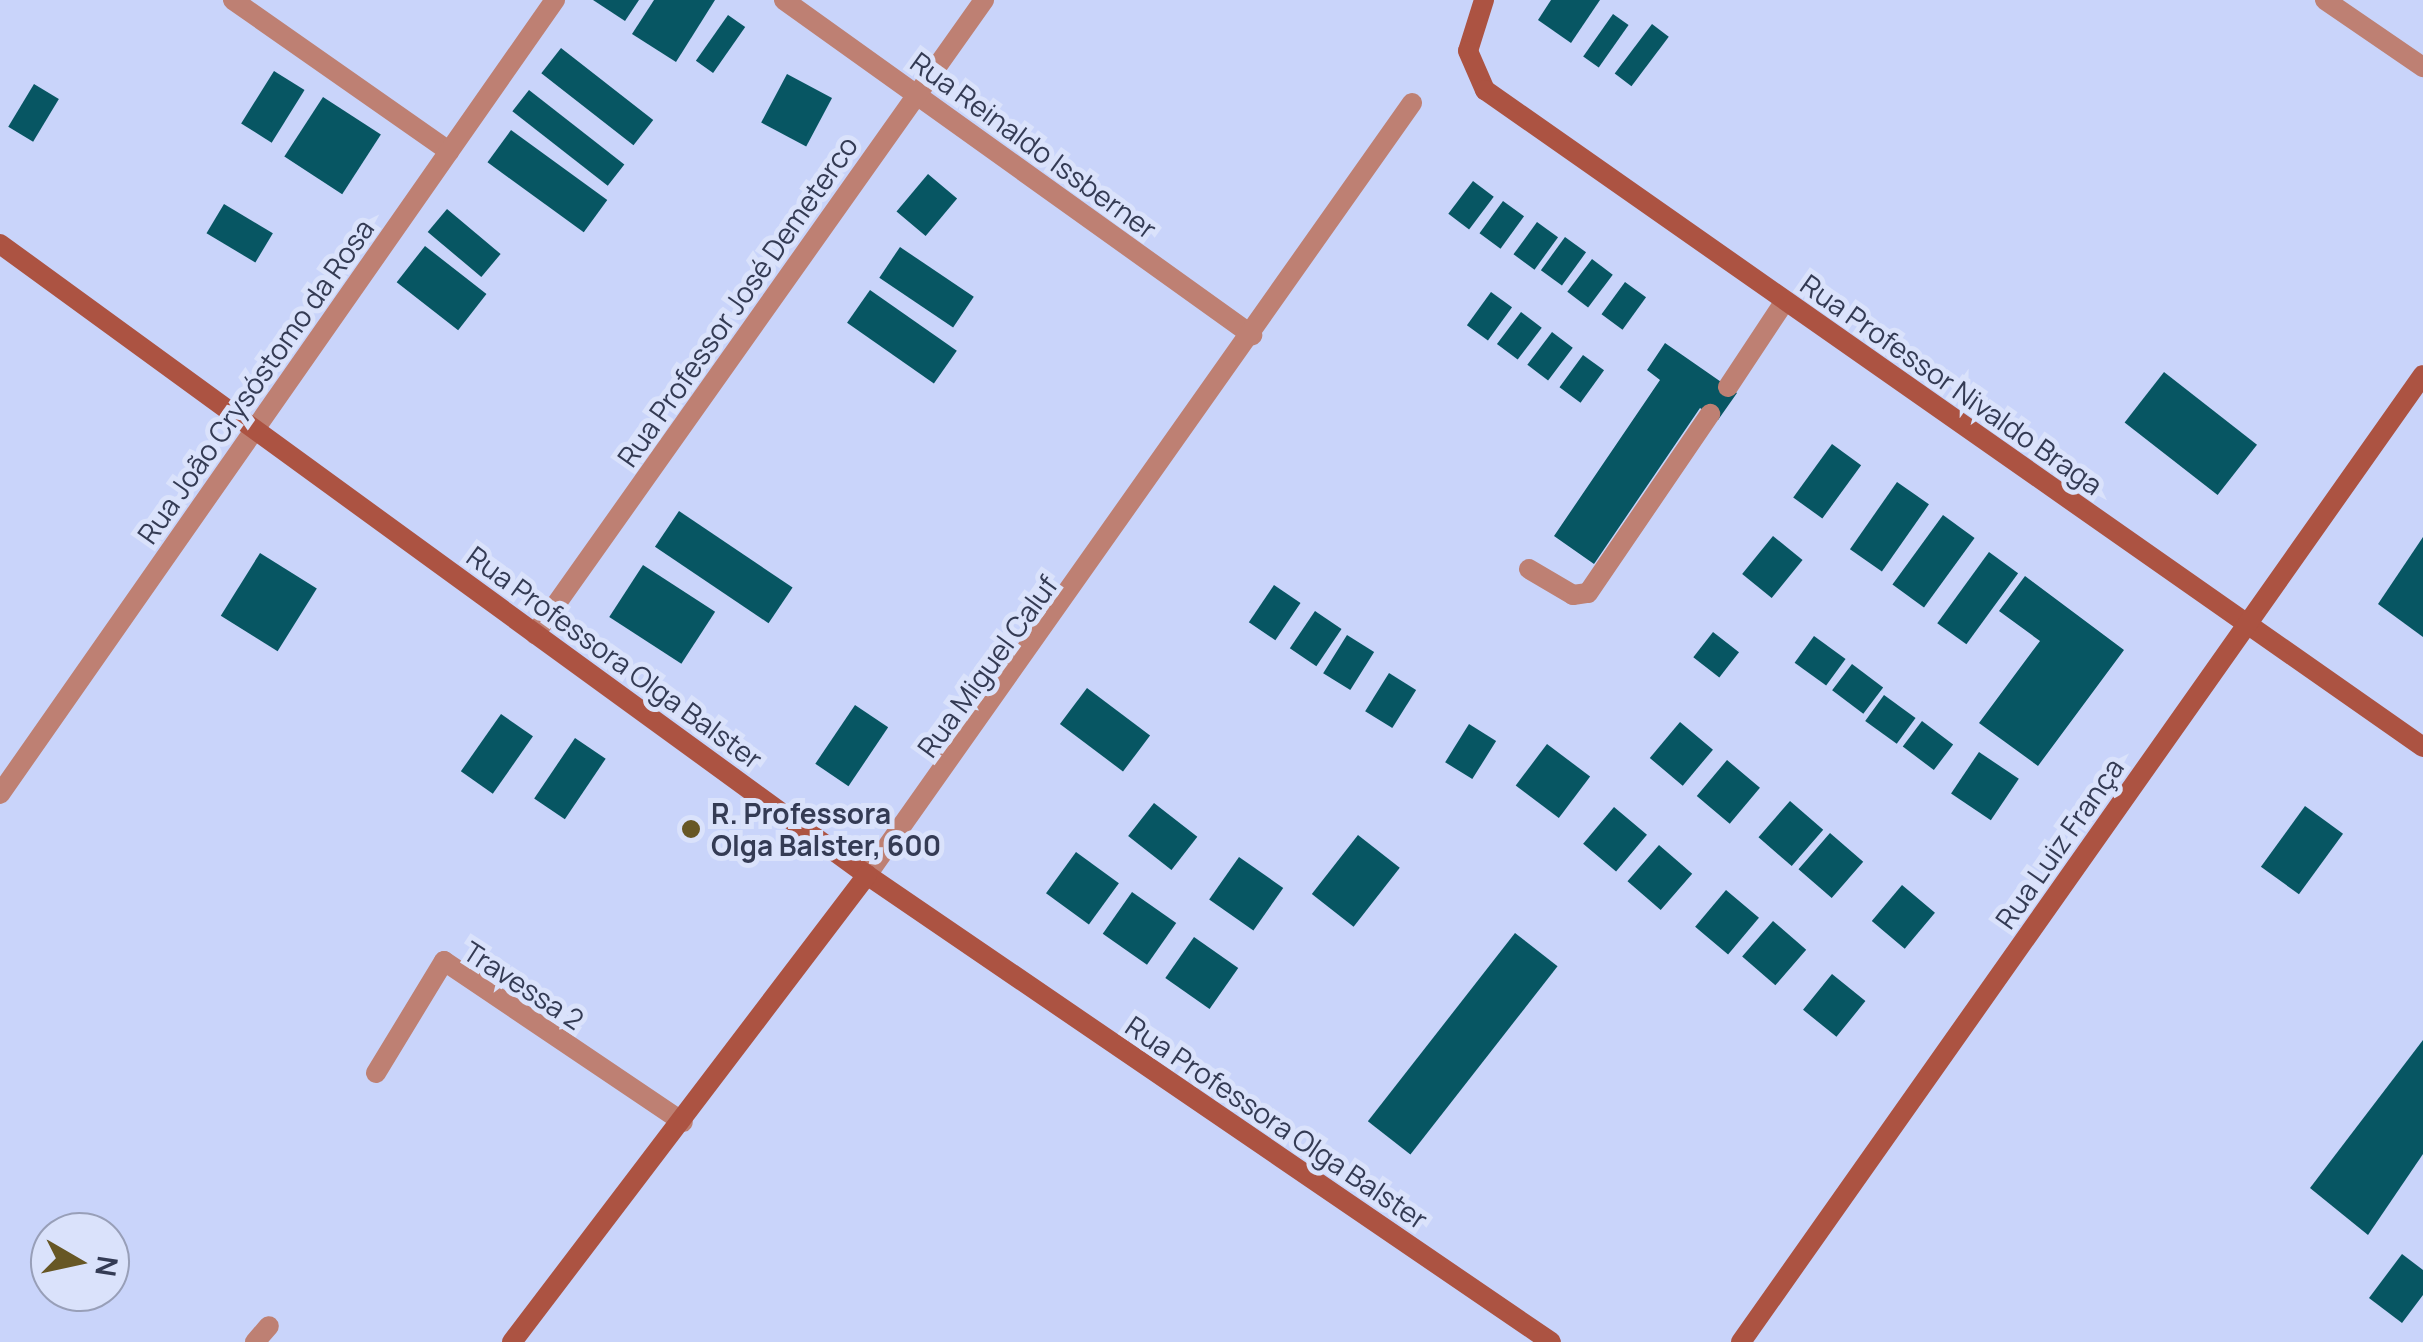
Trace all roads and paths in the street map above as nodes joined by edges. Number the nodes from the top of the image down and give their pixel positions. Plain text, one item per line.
1 (233, 0) edge
2 (555, 0) edge
3 (784, 0) edge
4 (984, 0) edge
5 (1484, 0) edge
6 (2325, 0) edge
7 (2423, 67) edge
8 (916, 95) junction
9 (1412, 103) dead end
10 (450, 151) junction
11 (0, 244) edge
12 (1785, 301) junction
13 (1252, 335) junction
14 (2423, 376) edge
15 (1728, 386) dead end
16 (1710, 414) dead end
17 (255, 430) junction
18 (1528, 569) dead end
19 (2247, 624) junction
20 (536, 634) junction
21 (2423, 747) edge
22 (0, 794) edge
23 (867, 875) junction
24 (376, 1073) dead end
25 (683, 1122) junction
26 (520, 1339) edge
27 (1551, 1342) edge
28 (1741, 1342) edge

1 - 10 street
2 - 10 street, Rua João Crysóstomo da Rosa
3 - 8 street, Rua Reinaldo Issberner
4 - 8 street, Rua Professor José Demeterco
5 - 12 main road, Rua Professor Nivaldo Braga
6 - 7 street
8 - 13 street, Rua Reinaldo Issberner
8 - 20 street, Rua Professor José Demeterco
9 - 13 street, Rua Miguel Caluf
10 - 17 street, Rua João Crysóstomo da Rosa
11 - 17 main road, Rua Professora Olga Balster
12 - 15 street
12 - 19 main road, Rua Professor Nivaldo Braga
13 - 23 street, Rua Miguel Caluf
14 - 19 main road, Rua Luiz França
16 - 18 street
17 - 20 main road, Rua Professora Olga Balster
17 - 22 street, Rua João Crysóstomo da Rosa
19 - 21 main road, Rua Professor Nivaldo Braga
19 - 28 main road, Rua Luiz França
20 - 23 main road, Rua Professora Olga Balster
23 - 25 main road, Rua Miguel Caluf
23 - 27 main road, Rua Professora Olga Balster
24 - 25 street, Travessa 2
25 - 26 main road, Rua Miguel Caluf

